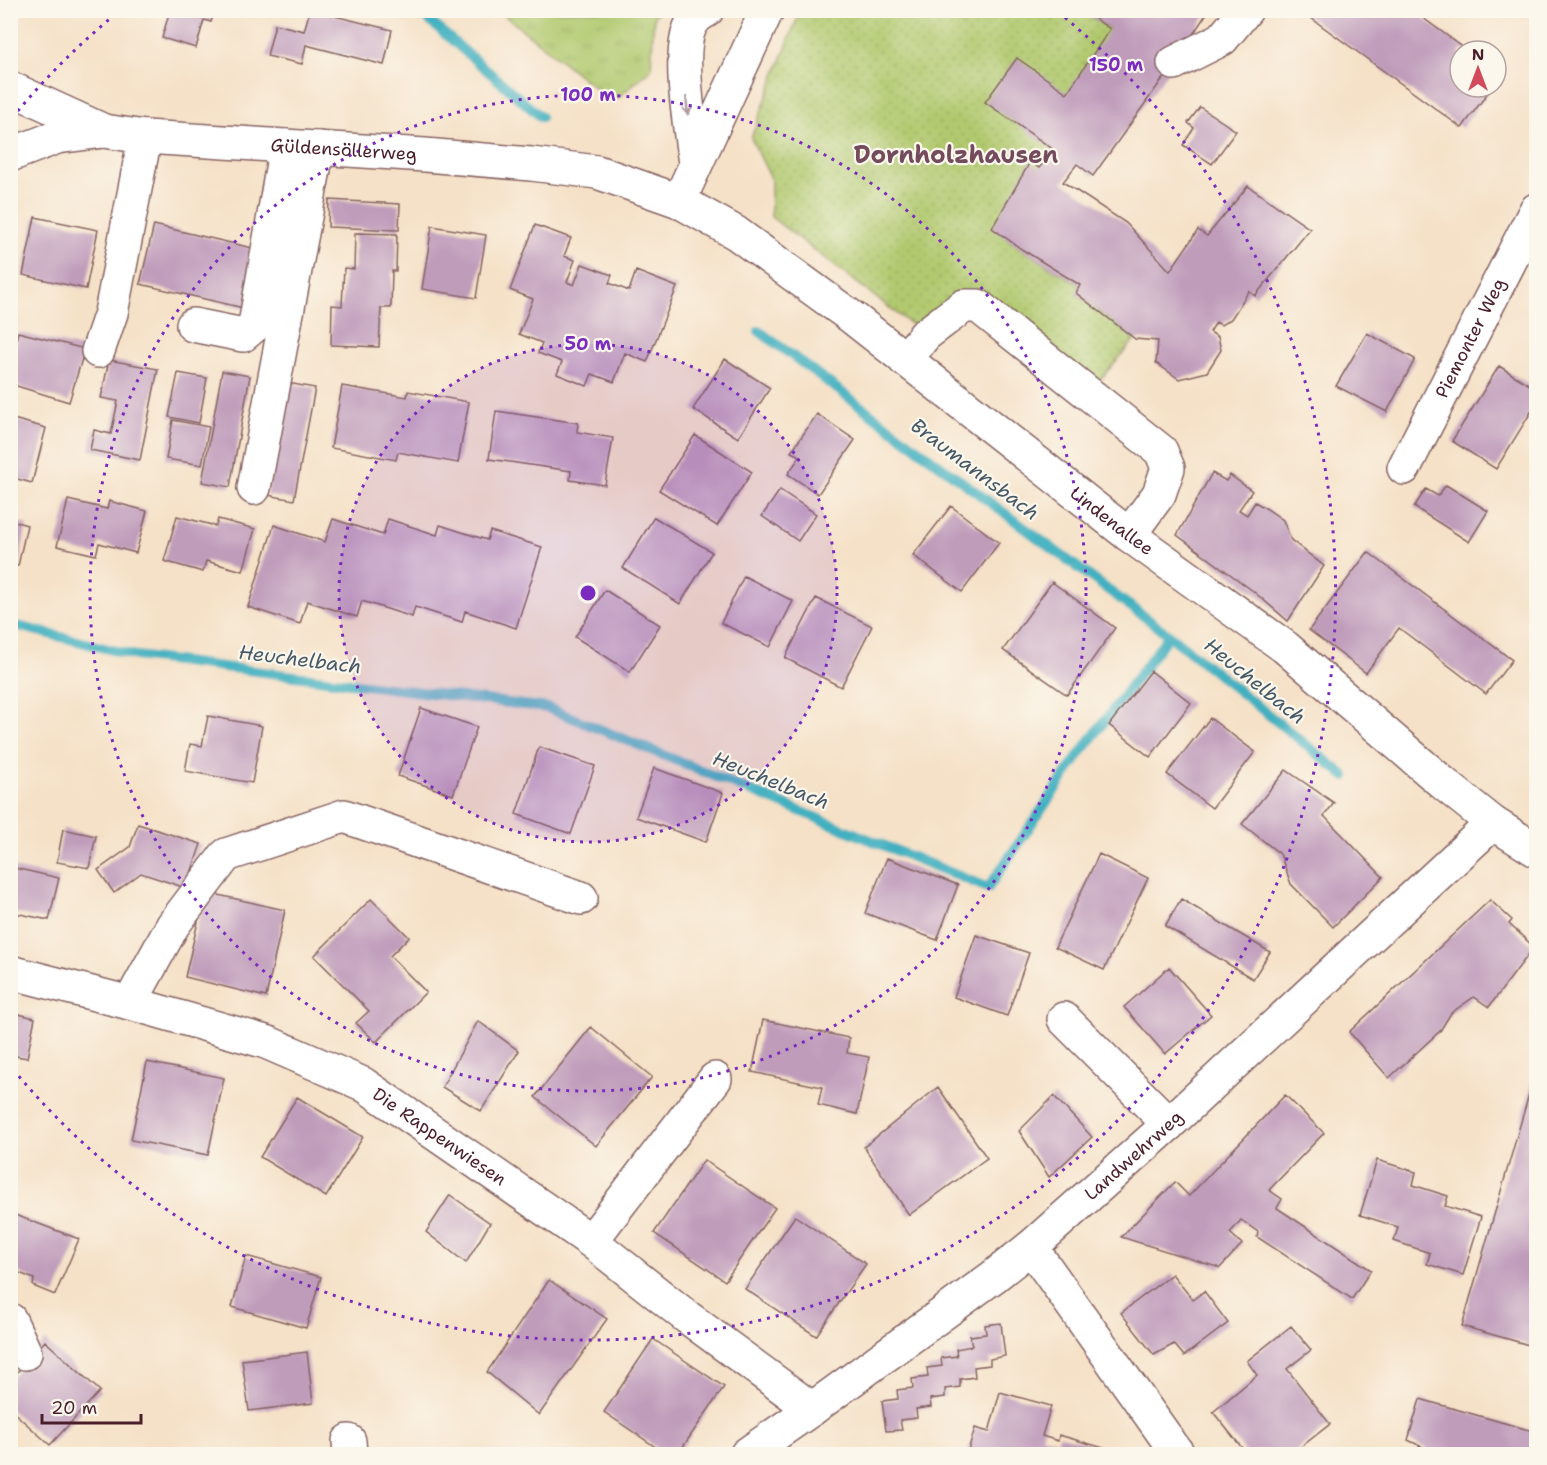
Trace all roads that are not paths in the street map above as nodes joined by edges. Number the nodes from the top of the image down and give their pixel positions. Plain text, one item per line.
1 (707, 10) edge
2 (1246, 10) edge
3 (757, 15) edge
4 (1174, 63) dead end
5 (10, 88) edge
6 (104, 131) junction
7 (145, 137) junction
8 (286, 146) junction
9 (318, 148) junction
10 (10, 155) edge
11 (695, 163) junction
12 (679, 201) junction
13 (1536, 210) edge
14 (193, 325) dead end
15 (98, 351) dead end
16 (905, 360) junction
17 (1404, 468) dead end
18 (254, 488) dead end
19 (1129, 535) junction
20 (1493, 823) junction
21 (1536, 850) edge
22 (581, 898) dead end
23 (10, 972) edge
24 (130, 1003) junction
25 (1064, 1020) dead end
26 (715, 1079) dead end
27 (1169, 1124) junction
28 (591, 1241) junction
29 (1031, 1247) junction
30 (10, 1320) edge
31 (25, 1353) dead end
32 (812, 1409) junction
33 (747, 1455) edge
34 (1178, 1455) edge

1 -> 11 street
2 - 4 street
3 - 11 street
5 - 6 street, Güldensöllerweg
6 - 7 street, Güldensöllerweg
6 - 10 street
7 - 8 street, Güldensöllerweg
7 - 15 street
8 - 9 street, Güldensöllerweg
8 - 14 street
9 - 12 street, Güldensöllerweg
9 - 18 street
11 - 12 street
12 - 16 street, Lindenallee
13 - 17 street, Piemonter Weg
16 - 19 street, Lindenallee
16 - 19 street
19 - 20 street, Lindenallee
20 - 21 street, Lindenallee
20 - 27 street, Landwehrweg
22 - 24 street
23 - 24 street, Die Rappenwiesen
24 - 28 street, Die Rappenwiesen
25 - 27 street
26 - 28 street
27 - 29 street, Landwehrweg
28 - 32 street, Die Rappenwiesen
29 - 32 street, Landwehrweg
29 - 34 street
30 - 31 street
32 - 33 street, Landwehrweg

